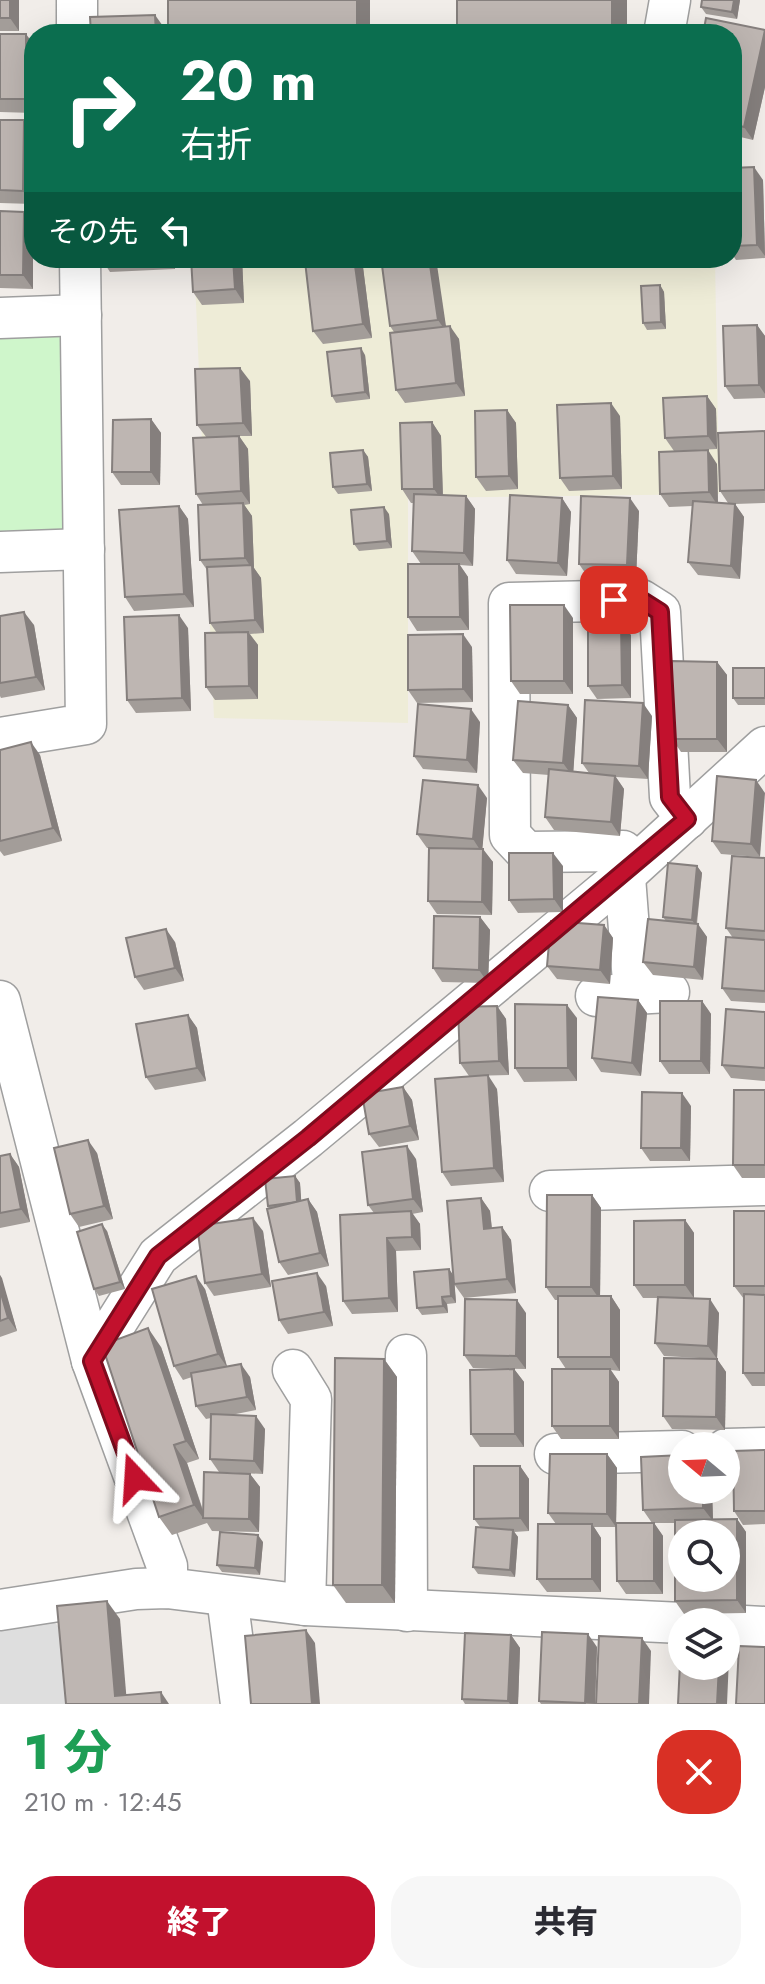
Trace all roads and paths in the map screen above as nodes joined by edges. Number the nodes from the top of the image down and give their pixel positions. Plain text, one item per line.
1 (77, 0) edge
2 (670, 0) edge
3 (77, 24) edge
4 (666, 24) edge
5 (80, 268) edge
6 (81, 315) junction
7 (0, 318) edge
8 (84, 549) junction
9 (0, 552) edge
10 (0, 738) edge
11 (765, 747) edge
12 (687, 819) junction
13 (627, 873) junction
14 (633, 994) dead end
15 (0, 1001) edge
16 (765, 1185) edge
17 (550, 1191) edge
18 (406, 1355) dead end
19 (92, 1361) junction
20 (293, 1370) dead end
21 (765, 1448) edge
22 (740, 1449) edge
23 (668, 1451) edge
24 (555, 1454) edge
25 (167, 1588) junction
26 (227, 1597) junction
27 (305, 1605) junction
28 (0, 1610) edge
29 (407, 1611) junction
30 (668, 1622) edge
31 (740, 1626) edge
32 (765, 1627) edge
33 (241, 1704) edge

1 - 3 street
2 - 4 street
5 - 6 street
6 - 7 street
6 - 8 street
8 - 9 street
8 - 10 street
11 - 12 street
12 - 13 street
12 - 13 street
13 - 14 street
13 - 19 street
15 - 19 street
16 - 17 street
18 - 29 street
19 - 25 street
20 - 27 street
21 - 22 street
23 - 24 street
25 - 26 street
25 - 28 street
26 - 27 street
26 - 33 street
27 - 29 street
29 - 30 street
31 - 32 street

